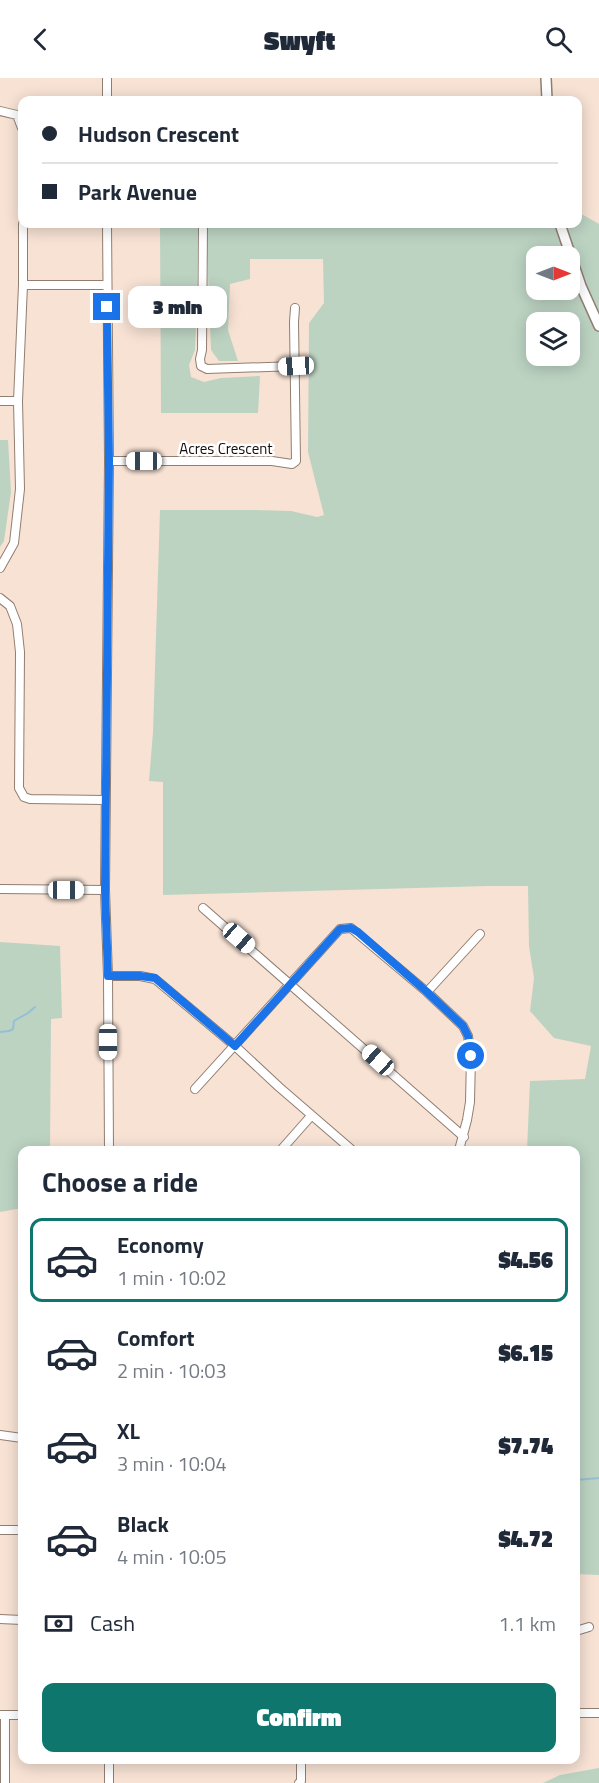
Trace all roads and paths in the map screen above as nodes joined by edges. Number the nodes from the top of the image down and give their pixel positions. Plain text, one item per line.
1 (107, 78) edge
2 (546, 78) edge
3 (107, 96) edge
4 (546, 96) edge
5 (0, 111) edge
6 (18, 118) edge
7 (22, 228) edge
8 (107, 228) edge
9 (203, 228) edge
10 (561, 228) edge
11 (22, 285) junction
12 (107, 285) junction
13 (295, 308) dead end
14 (599, 326) edge
15 (296, 366) junction
16 (0, 401) edge
17 (18, 401) junction
18 (109, 461) junction
19 (0, 568) edge
20 (0, 598) edge
21 (105, 800) junction
22 (0, 889) edge
23 (105, 890) junction
24 (203, 908) dead end
25 (480, 934) dead end
26 (108, 976) junction
27 (292, 984) junction
28 (427, 992) junction
29 (235, 1046) junction
30 (195, 1089) dead end
31 (311, 1116) junction
32 (464, 1137) junction
33 (109, 1146) edge
34 (285, 1146) edge
35 (347, 1146) edge
36 (461, 1146) edge
37 (0, 1435) edge
38 (18, 1437) edge
39 (0, 1530) edge
40 (18, 1530) edge
41 (0, 1619) edge
42 (18, 1620) edge
43 (589, 1627) dead end
44 (580, 1629) edge
45 (580, 1713) edge
46 (599, 1713) edge
47 (2, 1715) edge
48 (18, 1715) edge
49 (109, 1764) edge
50 (301, 1764) edge
51 (5, 1783) edge
52 (109, 1783) edge
53 (299, 1783) edge

1 - 3 street
2 - 4 main road
5 - 6 street
7 - 11 street
8 - 12 street
9 - 15 street
10 - 14 main road
11 - 12 street
11 - 17 street
12 - 18 street
13 - 15 street, Acres Crescent
15 - 18 street, Acres Crescent
16 - 17 street
17 - 19 street
18 - 21 street
20 - 21 street
21 - 23 street
22 - 23 street
23 - 26 street
24 - 27 street
25 - 28 street
26 - 29 street
26 - 33 street
27 - 28 street
27 - 29 street
27 - 32 street
28 - 32 street
29 - 30 street
29 - 31 street
31 - 34 street
31 - 35 street
32 - 36 street
37 - 38 street
39 - 40 street
41 - 42 street
43 - 44 street
45 - 46 street
47 - 48 street
47 - 51 street
49 - 52 street
50 - 53 street

